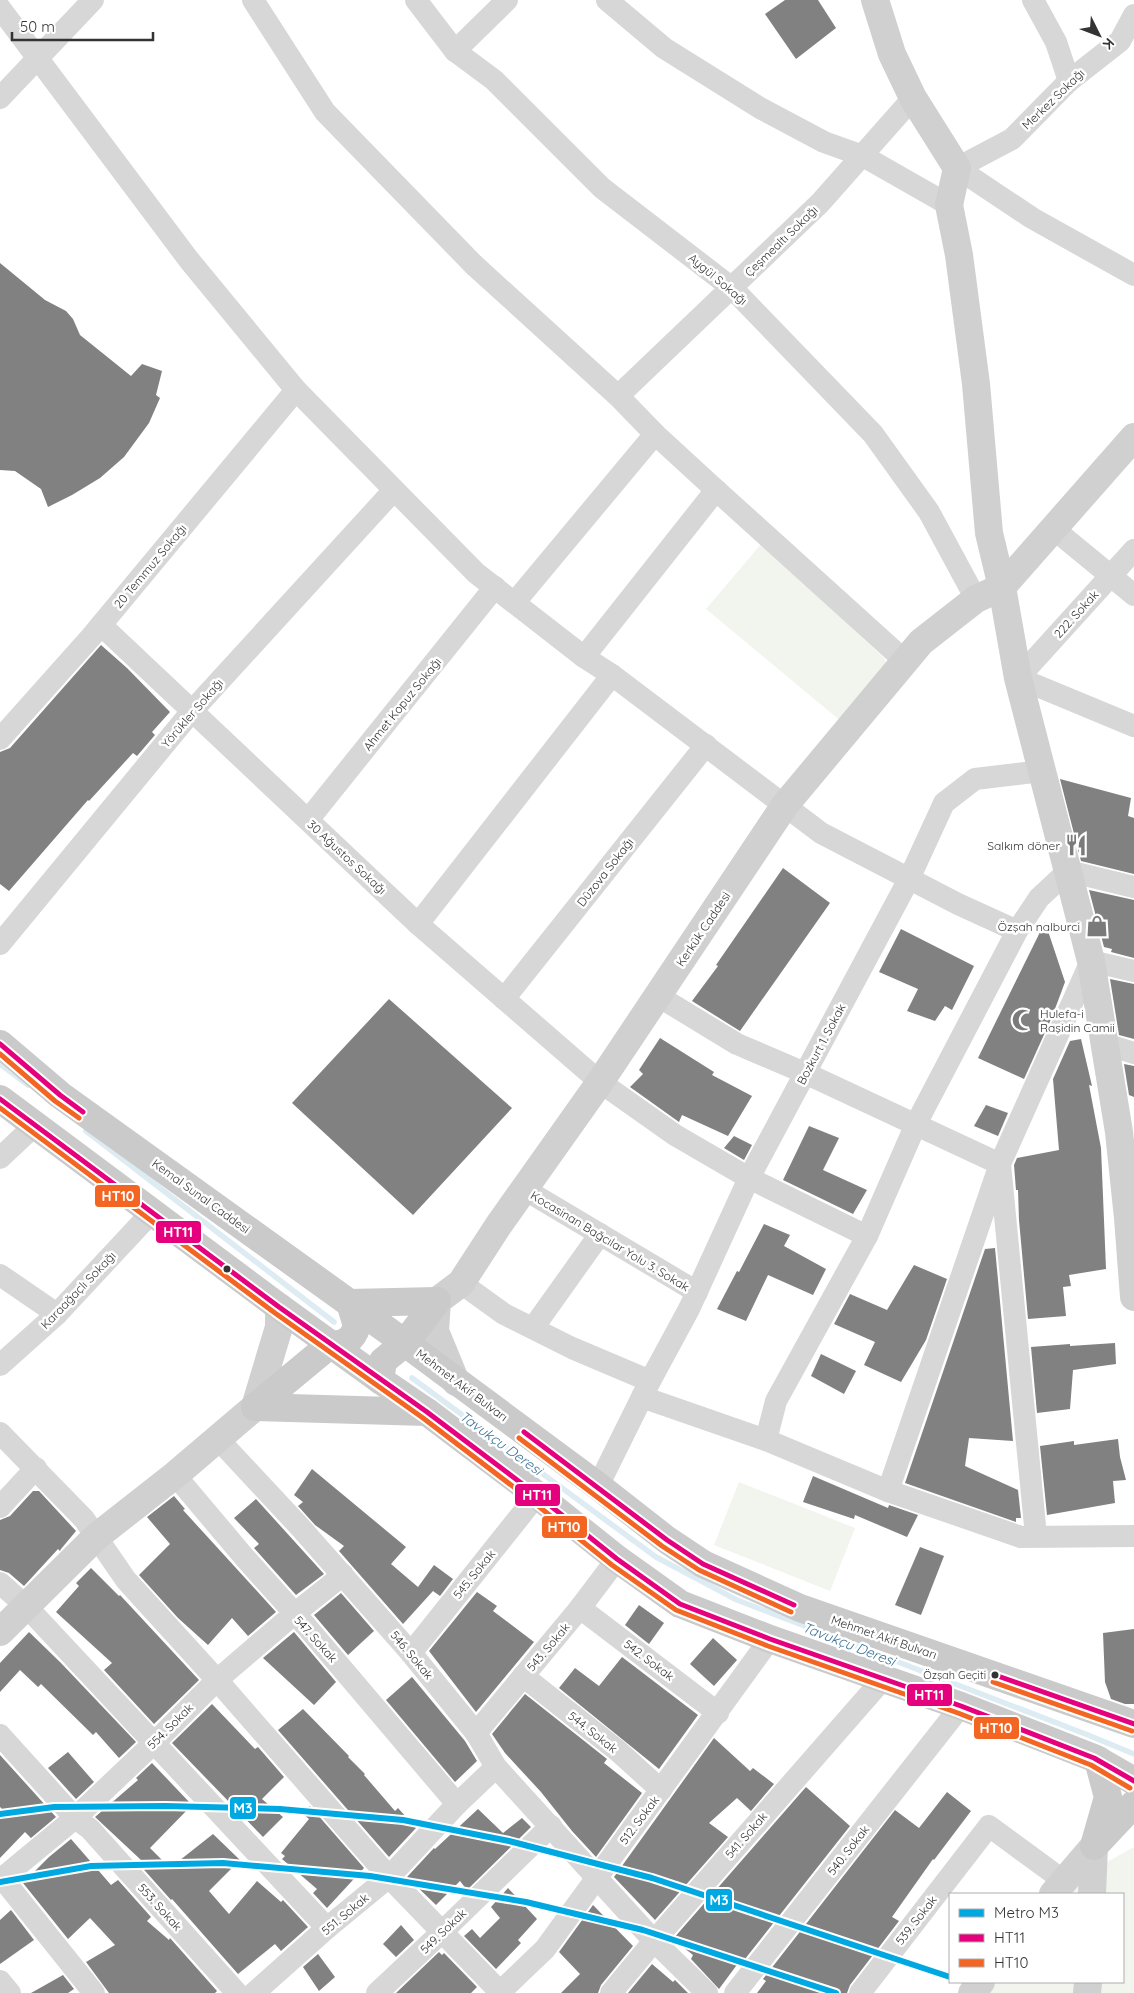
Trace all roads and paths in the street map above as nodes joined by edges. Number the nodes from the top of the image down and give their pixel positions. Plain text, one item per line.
1 (93, 0) edge
2 (253, 0) edge
3 (416, 0) edge
4 (507, 0) edge
5 (607, 0) edge
6 (875, 0) edge
7 (1033, 0) edge
8 (0, 8) edge
9 (1134, 15) edge
10 (1127, 45) edge
11 (455, 51) junction
12 (37, 58) junction
13 (1069, 81) junction
14 (0, 98) edge
15 (914, 98) junction
16 (863, 156) junction
17 (957, 168) junction
18 (950, 205) junction
19 (1134, 275) edge
20 (732, 288) junction
21 (296, 390) junction
22 (618, 396) junction
23 (655, 434) junction
24 (1134, 437) edge
25 (394, 490) junction
26 (716, 490) junction
27 (1055, 530) junction
28 (1134, 550) edge
29 (1110, 576) junction
30 (495, 587) junction
31 (1002, 588) junction
32 (1134, 596) edge
33 (976, 599) junction
34 (515, 602) junction
35 (100, 625) junction
36 (584, 657) junction
37 (905, 661) junction
38 (612, 674) junction
39 (1018, 678) junction
40 (192, 711) junction
41 (1134, 726) edge
42 (0, 739) edge
43 (706, 745) junction
44 (1042, 771) junction
45 (785, 805) junction
46 (308, 820) junction
47 (1068, 871) junction
48 (909, 879) junction
49 (1134, 887) edge
50 (418, 924) junction
51 (1017, 931) junction
52 (0, 944) edge
53 (1091, 961) junction
54 (1134, 970) edge
55 (658, 996) junction
56 (504, 999) junction
57 (0, 1044) edge
58 (1105, 1044) junction
59 (1134, 1053) edge
60 (806, 1073) junction
61 (600, 1082) junction
62 (0, 1098) edge
63 (916, 1124) junction
64 (34, 1126) junction
65 (1126, 1135) edge
66 (0, 1158) edge
67 (1000, 1164) junction
68 (749, 1178) junction
69 (524, 1189) junction
70 (152, 1212) junction
71 (1131, 1220) edge
72 (600, 1234) junction
73 (867, 1236) junction
74 (0, 1275) edge
75 (461, 1283) junction
76 (697, 1292) junction
77 (1134, 1297) edge
78 (437, 1301) junction
79 (350, 1304) junction
80 (279, 1308) junction
81 (57, 1314) junction
82 (533, 1328) junction
83 (405, 1343) junction
84 (331, 1344) junction
85 (0, 1365) edge
86 (380, 1380) junction
87 (456, 1382) junction
88 (646, 1389) junction
89 (255, 1407) junction
90 (428, 1412) junction
91 (0, 1433) edge
92 (218, 1439) junction
93 (766, 1440) junction
94 (36, 1468) junction
95 (175, 1475) junction
96 (598, 1486) junction
97 (888, 1491) junction
98 (537, 1495) junction
99 (0, 1507) edge
100 (1036, 1536) junction
101 (1134, 1536) edge
102 (96, 1537) junction
103 (616, 1559) junction
104 (343, 1575) junction
105 (0, 1583) edge
106 (26, 1606) junction
107 (580, 1608) junction
108 (294, 1614) junction
109 (0, 1632) edge
110 (770, 1639) junction
111 (411, 1653) junction
112 (523, 1676) junction
113 (883, 1679) junction
114 (217, 1680) junction
115 (960, 1706) junction
116 (718, 1713) junction
117 (1132, 1722) edge
118 (476, 1733) junction
119 (0, 1736) edge
120 (154, 1743) junction
121 (1098, 1760) junction
122 (496, 1767) junction
123 (1134, 1781) edge
124 (661, 1790) junction
125 (457, 1804) junction
126 (1134, 1804) edge
127 (74, 1818) junction
128 (551, 1826) junction
129 (1134, 1830) edge
130 (1094, 1846) junction
131 (389, 1877) junction
132 (595, 1878) junction
133 (1, 1879) edge
134 (1058, 1887) edge
135 (1092, 1893) edge
136 (327, 1928) junction
137 (442, 1932) junction
138 (654, 1941) junction
139 (0, 1981) edge
140 (980, 1983) edge
141 (10, 1993) edge
142 (94, 1993) edge
143 (237, 1993) edge
144 (254, 1993) edge
145 (377, 1993) edge
146 (500, 1993) edge
147 (611, 1993) edge
148 (707, 1993) edge
149 (735, 1993) edge
150 (860, 1993) edge
151 (972, 1993) edge

1 - 12 street
2 - 22 street
3 - 11 street, Aygül Sokağı
4 - 11 street
5 - 16 street
6 - 15 street
7 - 13 street
8 - 12 street
9 - 10 street, Merkez Sokağı
10 - 13 street, Merkez Sokağı
11 - 20 street, Aygül Sokağı
12 - 14 street
12 - 21 street
13 - 17 street, Merkez Sokağı
15 - 16 street, Çeşmealtı Sokağı
15 - 17 street
16 - 18 street
16 - 20 street, Çeşmealtı Sokağı
17 - 18 street
17 - 19 street
18 - 31 street
20 - 22 street, Çeşmealtı Sokağı
20 - 33 street, Aygül Sokağı
21 - 25 street
21 - 35 street, 20 Temmuz Sokağı
22 - 23 street
23 - 26 street
23 - 34 street
24 - 27 street
25 - 30 street
25 - 40 street, Yörükler Sokağı
26 - 36 street
26 - 37 street
27 - 29 street
27 - 31 street
28 - 29 street, 222. Sokak
29 - 32 street
29 - 39 street, 222. Sokak
30 - 34 street
30 - 46 street, Ahmet Kopuz Sokağı
31 - 33 street, Kerkük Caddesi
31 - 39 street
33 - 37 street, Kerkük Caddesi
34 - 36 street
35 - 40 street, 30 Ağustos Sokağı
35 - 42 street, 20 Temmuz Sokağı
36 - 38 street
37 - 45 street, Kerkük Caddesi
38 - 43 street
38 - 50 street
39 - 41 street
39 - 44 street
40 - 46 street, 30 Ağustos Sokağı
40 - 52 street, Yörükler Sokağı
43 - 45 street
43 - 56 street, Düzova Sokağı
44 - 47 street
44 - 48 street, Bozkurt 1. Sokak
45 - 48 street
45 - 55 street, Kerkük Caddesi
46 - 50 street, 30 Ağustos Sokağı
47 - 49 street
47 - 51 street
47 - 53 street
48 - 51 street
48 - 60 street, Bozkurt 1. Sokak
50 - 56 street, 30 Ağustos Sokağı
51 - 63 street
53 - 54 street
53 - 58 street
53 - 67 street
55 - 60 street
55 - 61 street, Kerkük Caddesi
56 - 61 street, 30 Ağustos Sokağı
57 - 79 main road, Kemal Sunal Caddesi
58 - 59 street
58 - 65 street
60 - 63 street
60 - 68 street, Bozkurt 1. Sokak
61 - 68 street, 30 Ağustos Sokağı
61 - 69 street, Kerkük Caddesi
62 - 64 main road
63 - 67 street
63 - 73 street
64 - 66 street
64 - 70 main road
65 - 71 street
67 - 97 street
67 - 100 street
68 - 73 street, 30 Ağustos Sokağı
68 - 76 street, Bozkurt 1. Sokak
69 - 72 street, Kocasinan Bağcılar Yolu 3. Sokak
69 - 75 street, Kerkük Caddesi
70 - 80 main road
70 - 81 street, Karaağaçlı Sokağı
71 - 77 street
72 - 76 street, Kocasinan Bağcılar Yolu 3. Sokak
72 - 82 street
73 - 93 street
74 - 81 street
75 - 78 street, Kerkük Caddesi
75 - 82 street
76 - 88 street, Bozkurt 1. Sokak
78 - 79 main road
78 - 83 main road
78 - 87 street
79 - 83 main road, Kemal Sunal Caddesi
79 - 84 main road
80 - 84 main road
80 - 89 street
81 - 85 street, Karaağaçlı Sokağı
82 - 88 street
83 - 86 main road
83 - 87 main road, Mehmet Akif Bulvarı
84 - 86 main road
84 - 89 main road
86 - 90 main road
87 - 96 main road, Mehmet Akif Bulvarı
88 - 93 street
88 - 96 street, Bozkurt 1. Sokak
89 - 90 main road
89 - 92 street
90 - 98 main road
91 - 94 street
92 - 95 street
92 - 104 street, 546. Sokak
93 - 97 street
94 - 99 street
94 - 102 street
95 - 102 street
95 - 108 street, 547. Sokak
96 - 117 main road, Mehmet Akif Bulvarı
97 - 100 street
98 - 103 main road
98 - 111 street, 545. Sokak
100 - 101 street
102 - 106 street
102 - 114 street
103 - 107 street, 543. Sokak
103 - 110 main road
104 - 108 street, 554. Sokak
104 - 111 street, 546. Sokak
105 - 106 street
106 - 109 street
106 - 120 street
107 - 112 street, 543. Sokak
107 - 116 street, 542. Sokak
108 - 114 street, 554. Sokak
108 - 125 street, 547. Sokak
110 - 113 main road
110 - 116 street, 512. Sokak
111 - 118 street, 546. Sokak
112 - 118 street, 543. Sokak
112 - 124 street, 544. Sokak
113 - 115 main road
113 - 138 street, 541. Sokak
114 - 120 street, 554. Sokak
114 - 131 street
115 - 121 main road
115 - 149 street, 540. Sokak
116 - 124 street, 512. Sokak
118 - 122 street, 546. Sokak
119 - 127 street, 553. Sokak
120 - 127 street, 554. Sokak
120 - 136 street
121 - 123 main road
121 - 130 main road
122 - 125 street, 551. Sokak
122 - 128 street, 546. Sokak
124 - 132 street, 512. Sokak
125 - 131 street, 551. Sokak
126 - 130 main road
127 - 133 street, 554. Sokak
127 - 143 street, 553. Sokak
128 - 132 street, 546. Sokak
128 - 137 street, 549. Sokak
129 - 130 main road
130 - 134 street
130 - 135 street
131 - 136 street, 551. Sokak
131 - 137 street
132 - 138 street, 546. Sokak
132 - 146 street, 512. Sokak
133 - 142 street
134 - 150 street, 539. Sokak
136 - 144 street, 551. Sokak
137 - 145 street, 549. Sokak
137 - 146 street
138 - 147 street, 541. Sokak
138 - 148 street, 546. Sokak
139 - 141 street
140 - 151 street

